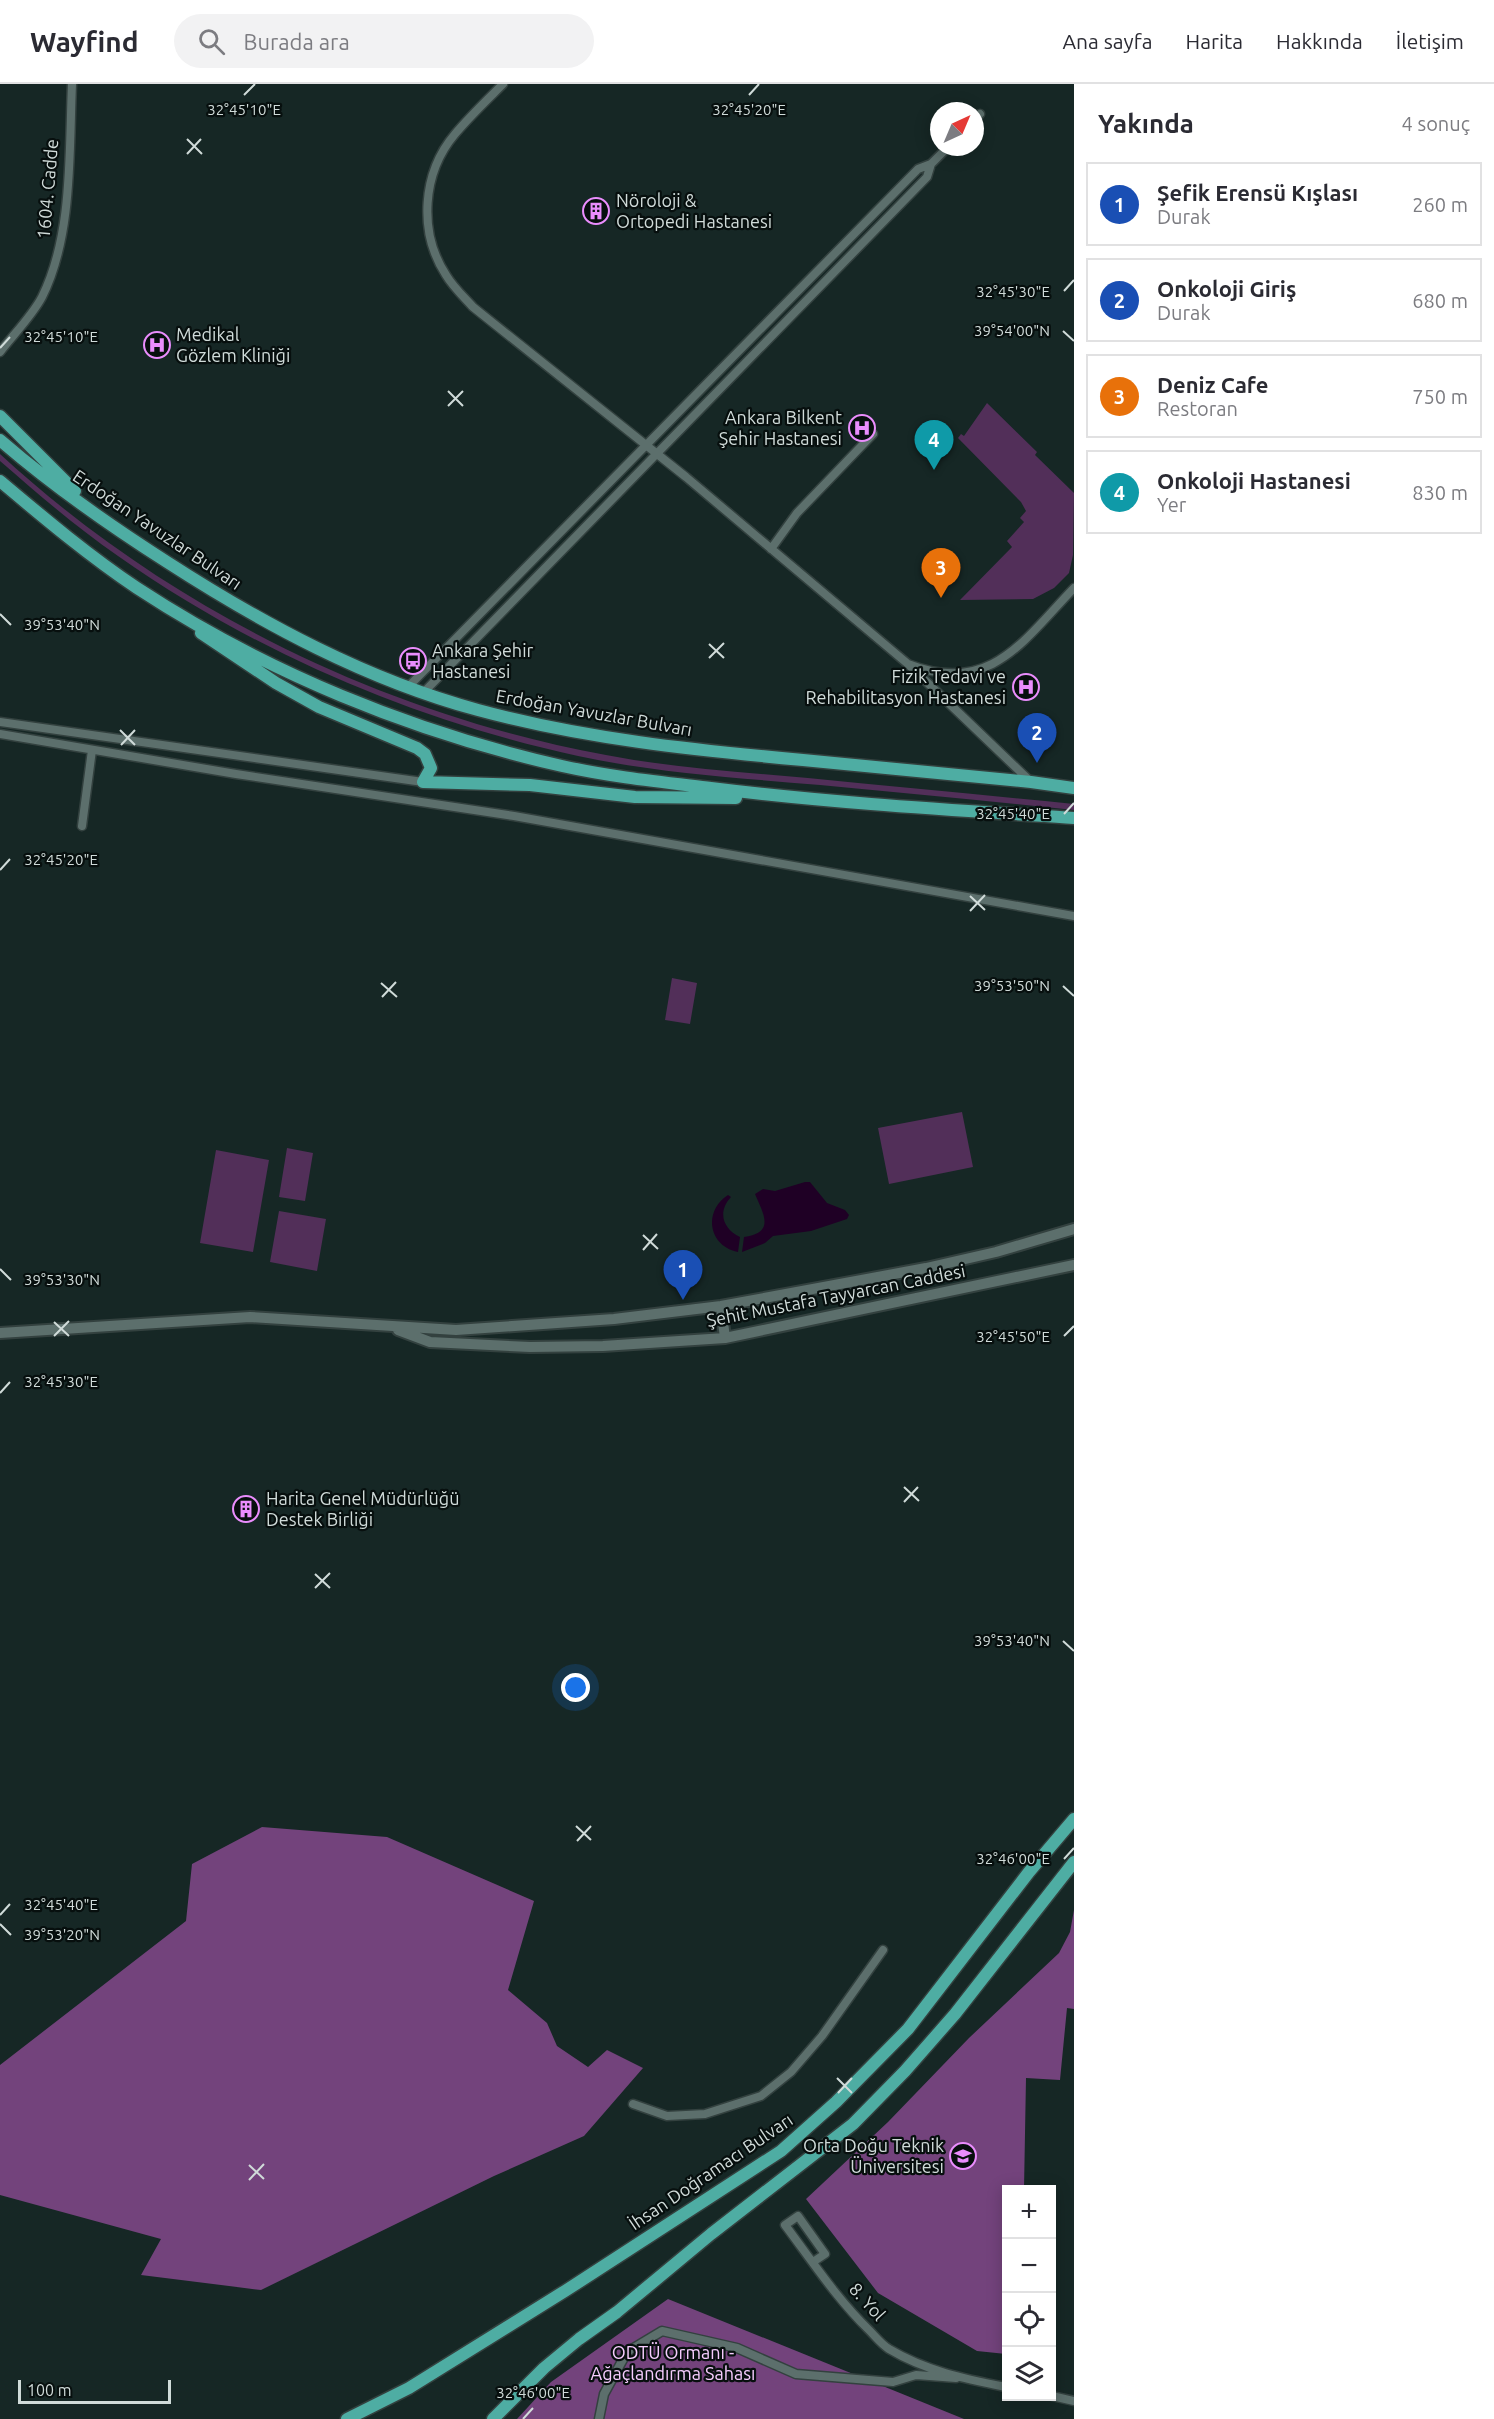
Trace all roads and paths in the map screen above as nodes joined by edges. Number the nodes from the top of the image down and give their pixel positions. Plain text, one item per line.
1 (72, 84) edge
2 (503, 84) edge
3 (939, 156) edge
4 (931, 164) junction
5 (0, 352) edge
6 (0, 417) edge
7 (873, 434) dead end
8 (0, 440) edge
9 (645, 444) junction
10 (655, 453) junction
11 (0, 481) edge
12 (88, 509) junction
13 (771, 549) junction
14 (138, 588) junction
15 (1074, 588) edge
16 (908, 664) junction
17 (409, 686) junction
18 (424, 692) junction
19 (0, 722) edge
20 (0, 734) edge
21 (92, 750) junction
22 (423, 782) junction
23 (1031, 782) junction
24 (1074, 788) edge
25 (796, 799) junction
26 (1074, 820) edge
27 (82, 826) dead end
28 (1074, 916) edge
29 (1074, 1229) edge
30 (1074, 1265) edge
31 (721, 1306) junction
32 (389, 1327) junction
33 (0, 1333) edge
34 (725, 1338) junction
35 (1074, 1819) edge
36 (1074, 1862) edge
37 (883, 1950) dead end
38 (633, 2104) dead end
39 (813, 2262) junction
40 (956, 2378) junction
41 (1002, 2386) edge
42 (1056, 2397) edge
43 (1074, 2401) edge
44 (347, 2419) edge
45 (493, 2419) edge
46 (599, 2419) edge

1 - 5 street, 1604. Cadde
2 - 9 street
3 - 4 street
4 - 9 street
4 - 10 street
6 - 12 main road
7 - 13 street
8 - 12 main road, Erdoğan Yavuzlar Bulvarı
9 - 10 street
9 - 17 street
10 - 13 street
10 - 18 street
11 - 14 main road
12 - 17 main road, Erdoğan Yavuzlar Bulvarı
13 - 16 street
14 - 22 main road
14 - 25 main road
15 - 16 street
16 - 23 street
17 - 18 main road, Erdoğan Yavuzlar Bulvarı
18 - 23 main road, Erdoğan Yavuzlar Bulvarı
19 - 22 street
20 - 21 street
21 - 27 street
21 - 28 street
22 - 25 main road
23 - 24 main road, Erdoğan Yavuzlar Bulvarı
25 - 26 main road
29 - 31 main road, Şehit Mustafa Tayyarcan Caddesi
30 - 34 main road, Şehit Mustafa Tayyarcan Caddesi
31 - 32 main road, Şehit Mustafa Tayyarcan Caddesi
31 - 34 main road
32 - 33 main road, Şehit Mustafa Tayyarcan Caddesi
32 - 34 main road, Şehit Mustafa Tayyarcan Caddesi
35 - 44 main road, İhsan Doğramacı Bulvarı
36 - 45 main road
37 - 38 street
39 - 39 street, 8. Yol
39 - 40 street, 8. Yol
40 - 41 street, 8. Yol
40 - 46 street
42 - 43 street

